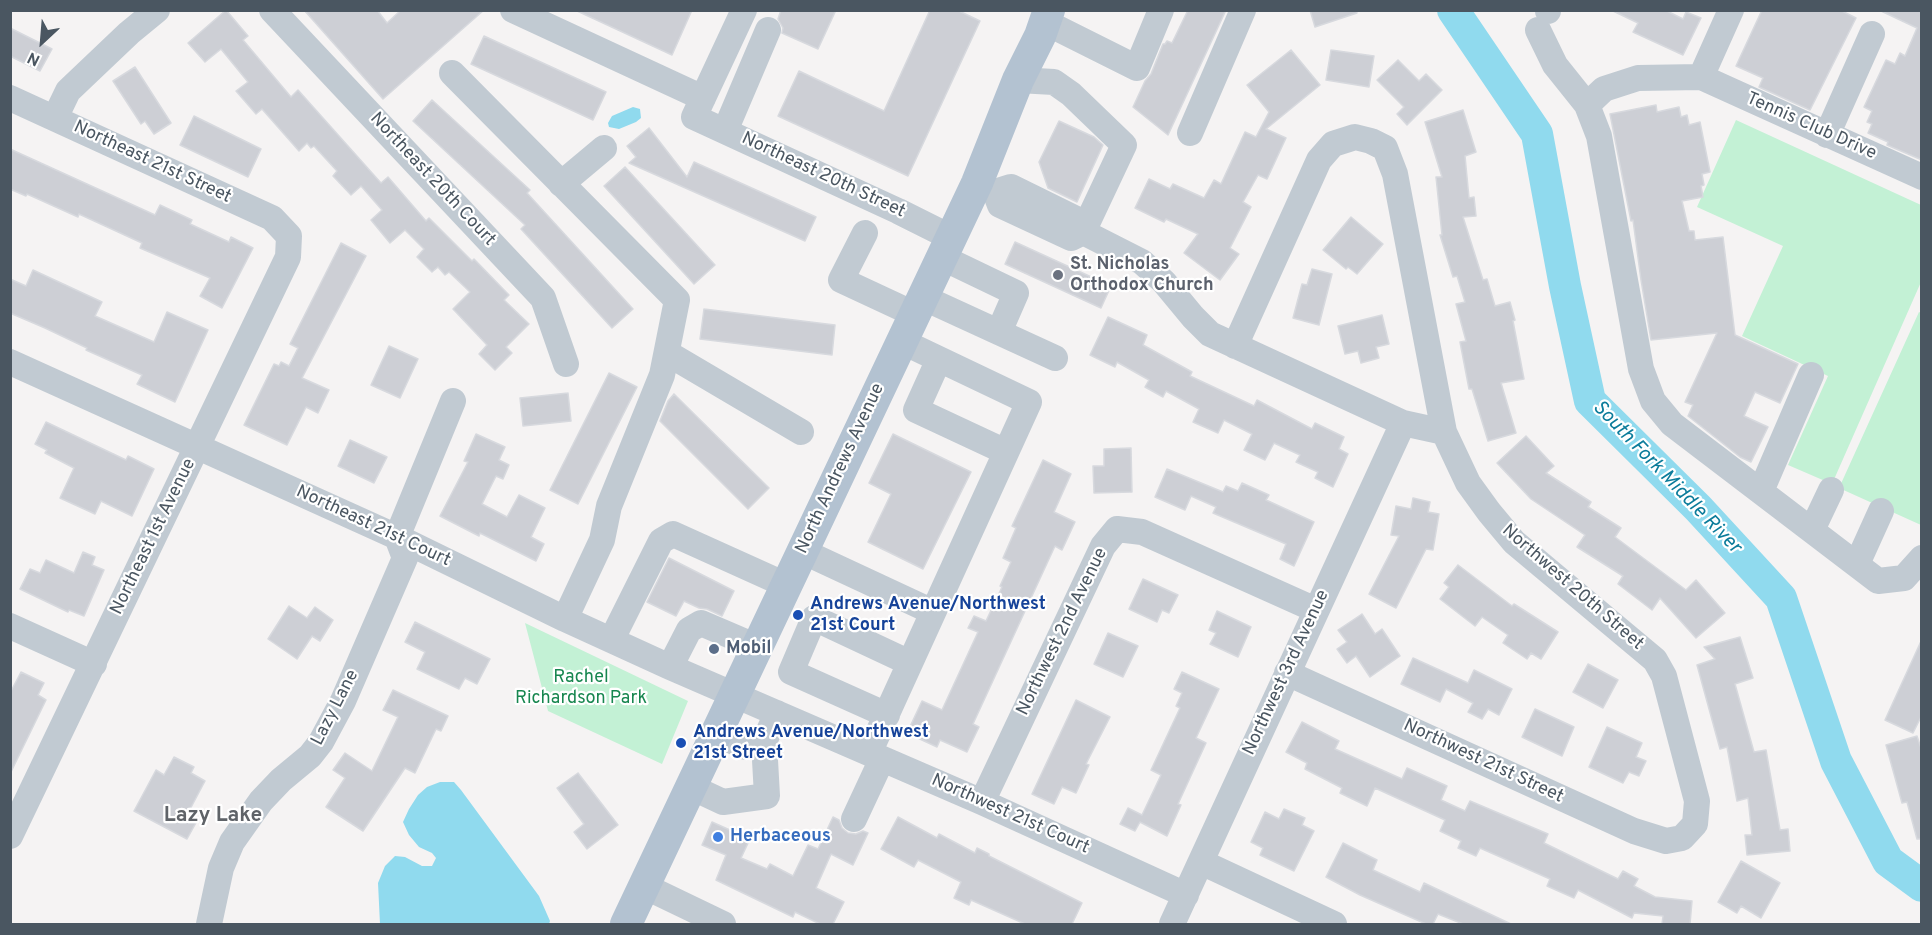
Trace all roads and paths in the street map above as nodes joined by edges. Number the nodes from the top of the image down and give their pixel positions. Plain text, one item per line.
1 (272, 10) edge
2 (513, 10) edge
3 (744, 10) edge
4 (1161, 10) edge
5 (1243, 10) edge
6 (1731, 10) edge
7 (147, 13) edge
8 (1047, 16) edge
9 (1544, 17) edge
10 (768, 30) dead end
11 (1872, 34) dead end
12 (452, 73) dead end
13 (1701, 77) junction
14 (1018, 80) junction
15 (10, 98) edge
16 (1587, 105) junction
17 (699, 107) junction
18 (56, 118) junction
19 (725, 131) junction
20 (1190, 133) dead end
21 (1827, 135) junction
22 (604, 148) dead end
23 (1922, 177) edge
24 (561, 184) junction
25 (986, 187) junction
26 (1083, 232) junction
27 (865, 233) dead end
28 (289, 236) joint
29 (945, 247) junction
30 (912, 317) junction
31 (999, 332) junction
32 (1235, 346) junction
33 (667, 353) junction
34 (1055, 358) dead end
35 (939, 359) junction
36 (10, 362) edge
37 (566, 364) dead end
38 (1811, 375) dead end
39 (453, 401) dead end
40 (1403, 423) junction
41 (801, 432) dead end
42 (1444, 432) junction
43 (198, 447) junction
44 (1006, 452) junction
45 (1761, 490) junction
46 (1831, 490) dead end
47 (1881, 511) dead end
48 (1812, 530) junction
49 (397, 537) junction
50 (802, 550) junction
51 (1922, 558) edge
52 (1857, 564) junction
53 (786, 585) junction
54 (1316, 610) junction
55 (933, 612) junction
56 (565, 619) junction
57 (10, 626) edge
58 (612, 639) junction
59 (757, 647) junction
60 (910, 663) junction
61 (94, 664) junction
62 (670, 667) junction
63 (1287, 673) junction
64 (735, 694) junction
65 (777, 713) junction
66 (887, 715) junction
67 (716, 734) junction
68 (764, 742) junction
69 (875, 756) junction
70 (691, 787) junction
71 (982, 802) junction
72 (854, 819) dead end
73 (10, 836) edge
74 (1682, 838) joint
75 (1201, 862) junction
76 (644, 886) junction
77 (1186, 895) junction
78 (209, 924) edge
79 (626, 924) edge
80 (723, 924) edge
81 (1172, 924) edge
82 (1334, 924) edge

1 - 37 street, Northeast 20th Court
2 - 17 street, Northeast 20th Street
3 - 17 street
4 - 8 street
5 - 20 street
6 - 13 street
7 - 18 street
8 - 14 main road, North Andrews Avenue
9 - 16 street
10 - 19 street
11 - 21 street
12 - 24 street
13 - 16 street
13 - 21 street, Tennis Club Drive
14 - 25 main road, North Andrews Avenue
14 - 26 street
15 - 18 street, Northeast 21st Street
16 - 45 street
17 - 19 street, Northeast 20th Street
18 - 28 street, Northeast 21st Street
19 - 29 street, Northeast 20th Street
21 - 23 street, Tennis Club Drive
22 - 24 street
24 - 33 street
25 - 26 street
25 - 29 main road, North Andrews Avenue
26 - 32 street
27 - 30 street
28 - 43 street, Northeast 1st Avenue
29 - 30 main road, North Andrews Avenue
29 - 31 street, Northeast 20th Street
30 - 31 street
30 - 35 street
30 - 50 main road, North Andrews Avenue
31 - 34 street
32 - 40 street
32 - 42 street
33 - 41 street
33 - 56 street
35 - 44 street
35 - 44 street
36 - 43 street, Northeast 21st Court
38 - 45 street
39 - 49 street
40 - 42 street
40 - 54 street, Northwest 3rd Avenue
42 - 74 street, Northwest 20th Street
43 - 49 street, Northeast 21st Court
43 - 61 street, Northeast 1st Avenue
44 - 55 street
45 - 48 street
46 - 48 street
47 - 52 street
48 - 52 street
49 - 56 street, Northeast 21st Court
49 - 78 street, Lazy Lane
50 - 53 main road, North Andrews Avenue
50 - 55 street
51 - 52 street
53 - 58 street
53 - 59 main road, North Andrews Avenue
54 - 63 street, Northwest 3rd Avenue
54 - 71 street, Northwest 2nd Avenue
55 - 60 street
56 - 58 street, Northeast 21st Court
57 - 61 street
58 - 62 street, Northeast 21st Court
59 - 62 street
59 - 64 main road, North Andrews Avenue
60 - 66 street
60 - 66 street
61 - 73 street, Northeast 1st Avenue
62 - 64 street, Northeast 21st Court
63 - 74 street, Northwest 21st Street
63 - 75 street, Northwest 3rd Avenue
64 - 65 street, Northwest 21st Court
64 - 67 main road, North Andrews Avenue
65 - 68 street
65 - 69 street, Northwest 21st Court
66 - 69 street
67 - 68 street
67 - 70 main road, North Andrews Avenue
68 - 70 street
69 - 71 street, Northwest 21st Court
69 - 72 street
70 - 76 main road, North Andrews Avenue
71 - 77 street, Northwest 21st Court
75 - 77 street, Northwest 3rd Avenue
75 - 82 street
76 - 79 main road, North Andrews Avenue
76 - 80 street
77 - 81 street, Northwest 3rd Avenue

